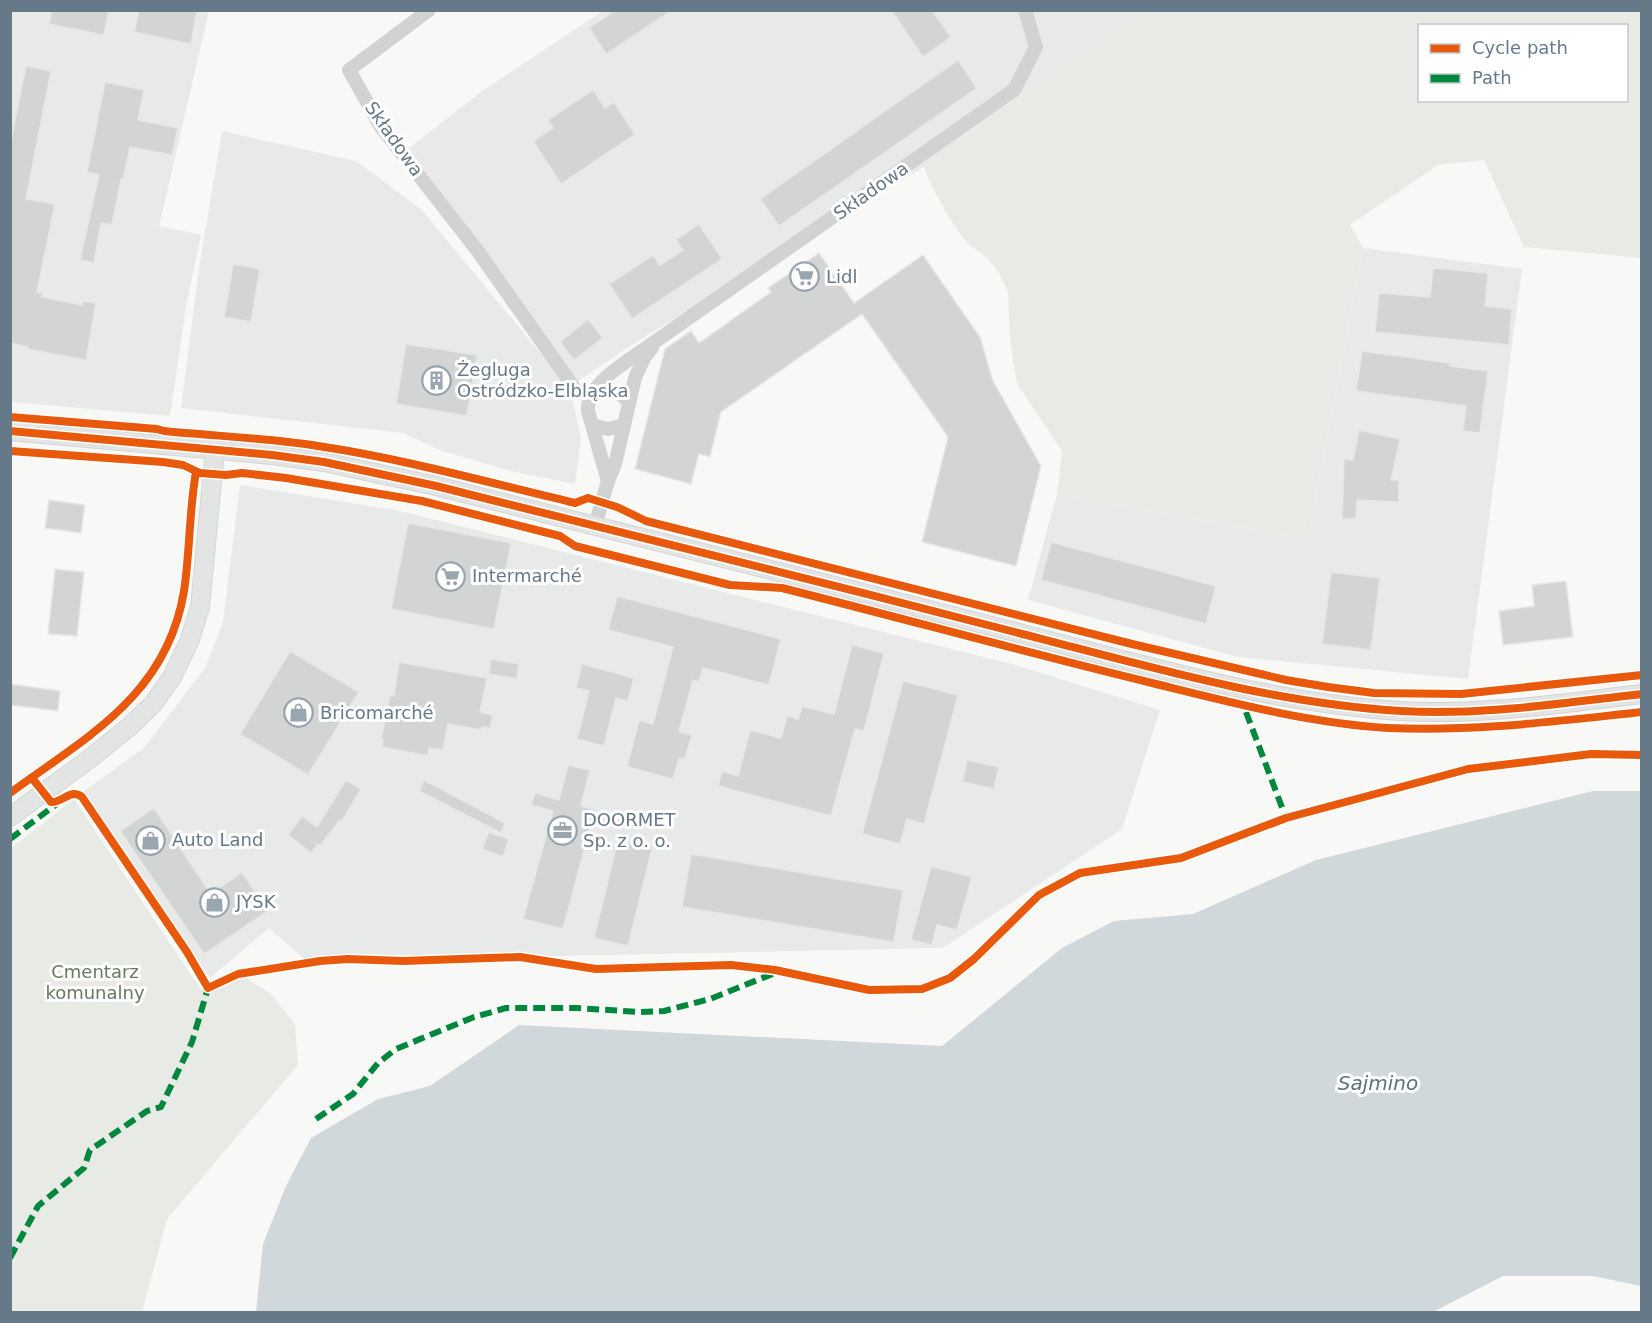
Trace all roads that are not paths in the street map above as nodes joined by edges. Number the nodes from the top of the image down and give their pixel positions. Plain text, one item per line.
1 (429, 10) edge
2 (1025, 10) edge
3 (656, 341) junction
4 (592, 393) junction
5 (629, 403) junction
6 (592, 425) junction
7 (624, 425) junction
8 (10, 431) edge
9 (215, 450) junction
10 (608, 481) junction
11 (595, 526) junction
12 (1641, 694) edge
13 (10, 817) edge

1 - 4 street, Składowa
2 - 3 street, Składowa
3 - 4 street, Składowa
3 - 5 street, Składowa
4 - 5 street, Składowa
4 - 6 street
5 - 7 street, Składowa
6 - 7 street
6 - 10 street
7 - 10 street, Składowa
8 - 9 main road
9 - 11 main road
9 - 13 main road
10 - 11 street, Składowa
11 - 12 main road

